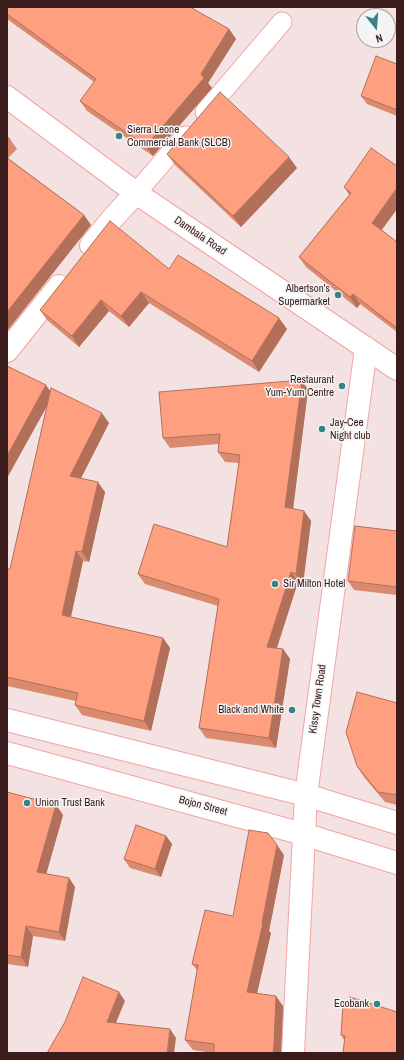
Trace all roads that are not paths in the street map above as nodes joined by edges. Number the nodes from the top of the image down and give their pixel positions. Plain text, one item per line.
1 (282, 22) dead end
2 (7, 97) edge
3 (136, 193) junction
4 (366, 348) junction
5 (7, 351) edge
6 (397, 369) edge
7 (7, 720) edge
8 (7, 753) edge
9 (306, 795) junction
10 (397, 823) edge
11 (304, 834) junction
12 (397, 863) edge
13 (293, 1053) edge

1 - 3 lane
2 - 3 street, Dambala Road
3 - 4 street, Dambala Road
3 - 5 street
4 - 6 street, Dambala Road
4 - 9 street, Kissy Town Road
7 - 9 street
8 - 11 street, Bojon Street
9 - 10 street
9 - 11 street, Kissy Town Road
11 - 12 street, Bojon Street
11 - 13 street, Kissy Town Road

